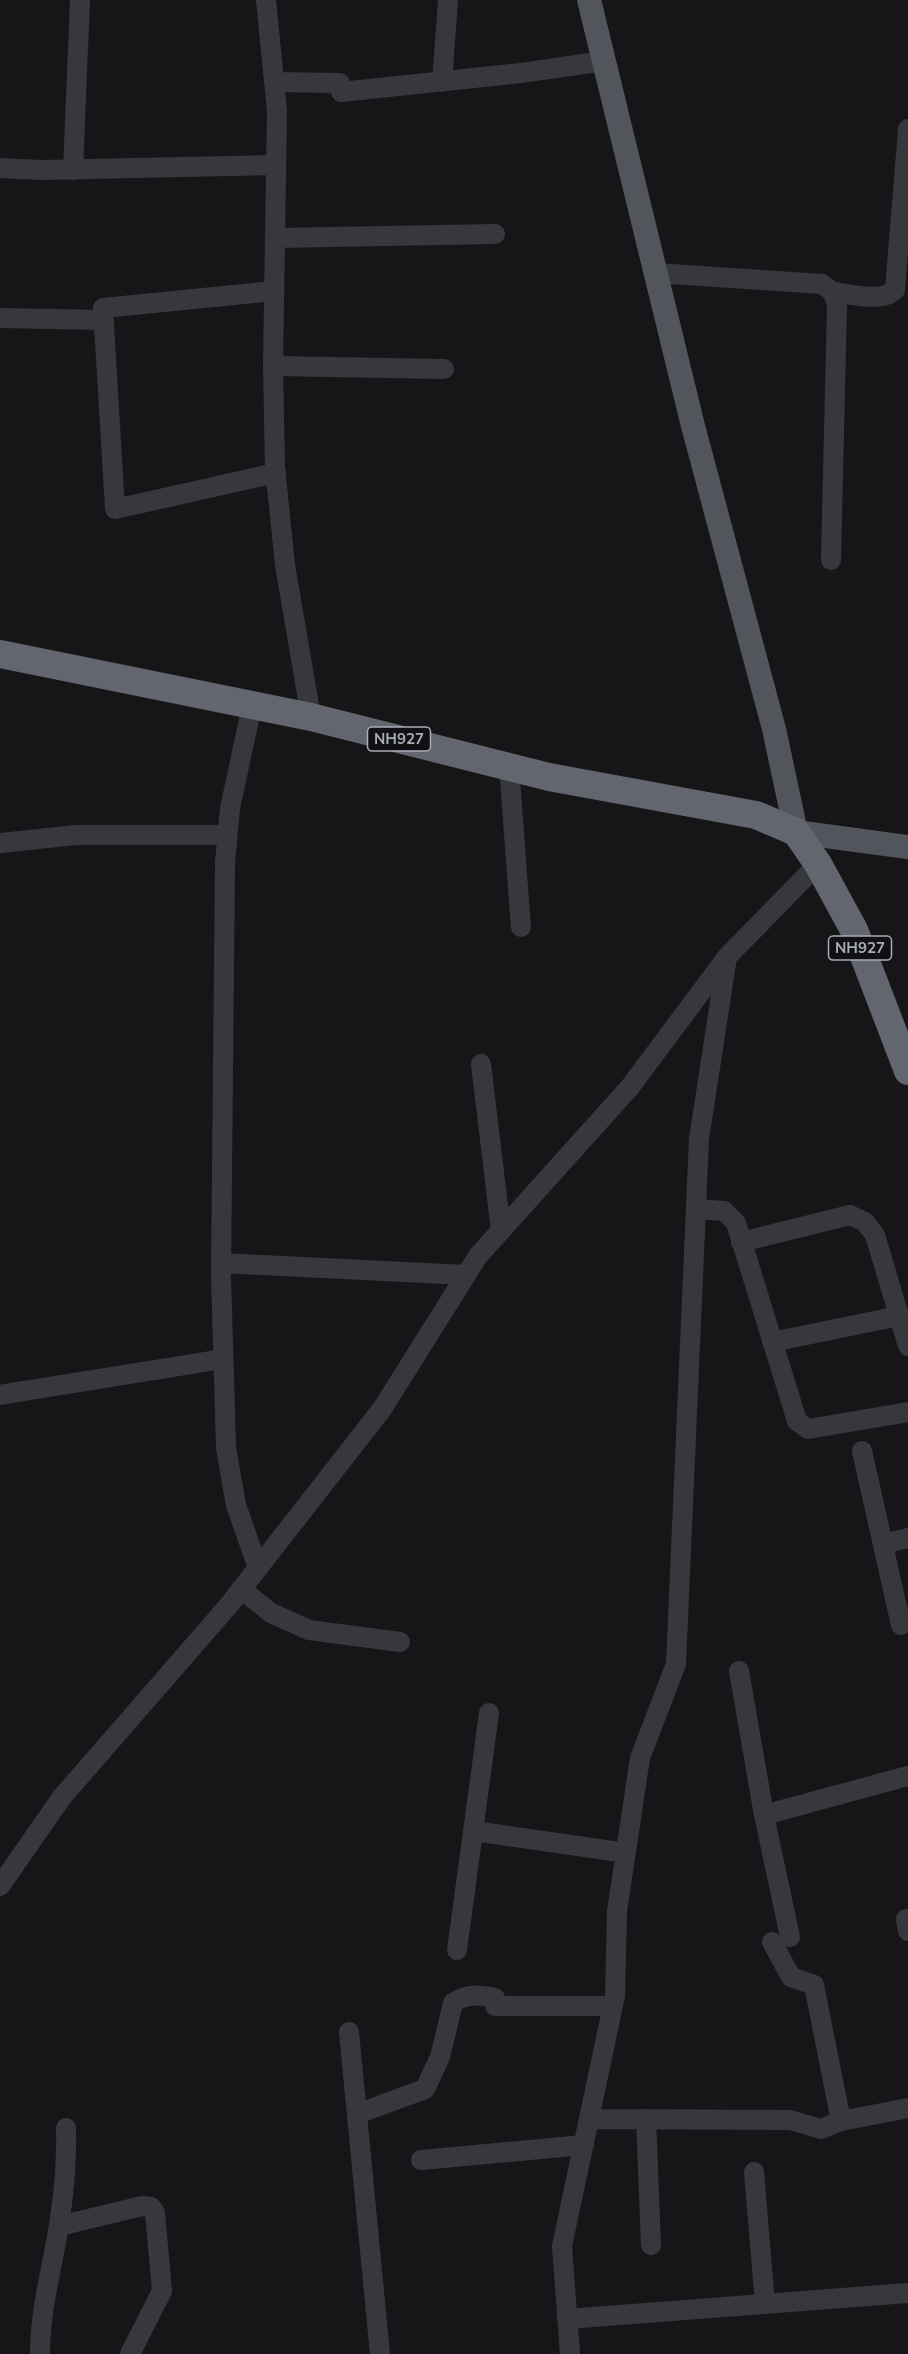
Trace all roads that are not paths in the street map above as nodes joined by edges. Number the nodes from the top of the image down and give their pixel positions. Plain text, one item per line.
1 (80, 0) edge
2 (266, 0) edge
3 (448, 0) edge
4 (589, 0) edge
5 (604, 61) junction
6 (274, 82) junction
7 (442, 82) junction
8 (908, 129) edge
9 (276, 165) junction
10 (0, 168) edge
11 (73, 170) junction
12 (495, 234) dead end
13 (275, 238) junction
14 (656, 273) junction
15 (274, 291) junction
16 (833, 292) junction
17 (899, 296) edge
18 (0, 318) edge
19 (104, 320) junction
20 (273, 366) junction
21 (444, 369) dead end
22 (276, 473) junction
23 (831, 561) dead end
24 (0, 654) edge
25 (252, 706) junction
26 (311, 717) junction
27 (509, 767) junction
28 (796, 832) junction
29 (227, 836) junction
30 (0, 843) edge
31 (908, 847) edge
32 (818, 864) junction
33 (521, 927) dead end
34 (727, 957) junction
35 (481, 1064) dead end
36 (908, 1071) edge
37 (696, 1209) junction
38 (501, 1231) junction
39 (741, 1242) junction
40 (222, 1263) junction
41 (466, 1275) junction
42 (899, 1316) junction
43 (772, 1342) junction
44 (908, 1346) edge
45 (223, 1359) junction
46 (0, 1395) edge
47 (908, 1412) edge
48 (862, 1451) dead end
49 (908, 1538) edge
50 (883, 1544) junction
51 (258, 1568) junction
52 (241, 1589) junction
53 (902, 1625) dead end
54 (400, 1642) dead end
55 (739, 1671) dead end
56 (489, 1713) dead end
57 (908, 1776) edge
58 (764, 1815) junction
59 (474, 1831) junction
60 (626, 1853) junction
61 (0, 1886) edge
62 (458, 1950) dead end
63 (612, 2006) junction
64 (349, 2032) dead end
65 (908, 2108) edge
66 (357, 2114) junction
67 (590, 2119) junction
68 (646, 2119) junction
69 (841, 2121) junction
70 (66, 2128) dead end
71 (584, 2145) junction
72 (421, 2160) dead end
73 (754, 2172) dead end
74 (59, 2226) junction
75 (651, 2245) dead end
76 (908, 2293) edge
77 (765, 2304) junction
78 (567, 2319) junction
79 (40, 2354) edge
80 (130, 2354) edge
81 (380, 2354) edge
82 (570, 2354) edge

1 - 11 street
2 - 6 street
3 - 7 street
4 - 5 main road
5 - 7 street
5 - 14 main road
6 - 7 street
6 - 9 street
8 - 17 street
9 - 11 street
9 - 13 street
10 - 11 street
12 - 13 street
13 - 15 street
14 - 16 street
14 - 28 main road
15 - 19 street
15 - 20 street
16 - 17 street
16 - 23 street
18 - 19 street
19 - 22 street
20 - 21 street
20 - 22 street
22 - 26 street
24 - 25 highway, NH927
25 - 26 highway, NH927
25 - 29 street
26 - 27 highway, NH927
27 - 28 highway, NH927
27 - 33 street
28 - 31 main road
28 - 32 highway, NH927
29 - 30 street
29 - 40 street
32 - 34 street
32 - 36 highway, NH927
34 - 37 street
34 - 38 street
35 - 38 street
37 - 39 street
37 - 60 street
38 - 41 street
39 - 42 street
39 - 43 street
40 - 41 street
40 - 45 street
41 - 51 street
42 - 43 street
42 - 44 street
43 - 47 street
45 - 46 street
45 - 51 street
48 - 50 street
49 - 50 street
50 - 53 street
51 - 52 street
52 - 54 street
52 - 61 street
55 - 58 street
56 - 59 street
57 - 58 street
58 - 69 street
59 - 60 street
59 - 62 street
60 - 63 street
63 - 66 street
63 - 67 street
64 - 66 street
65 - 69 street
66 - 81 street
67 - 68 street
67 - 71 street
68 - 69 street
68 - 75 street
70 - 74 street
71 - 72 street
71 - 78 street
73 - 77 street
74 - 79 street
74 - 80 street
76 - 77 street
77 - 78 street
78 - 82 street

